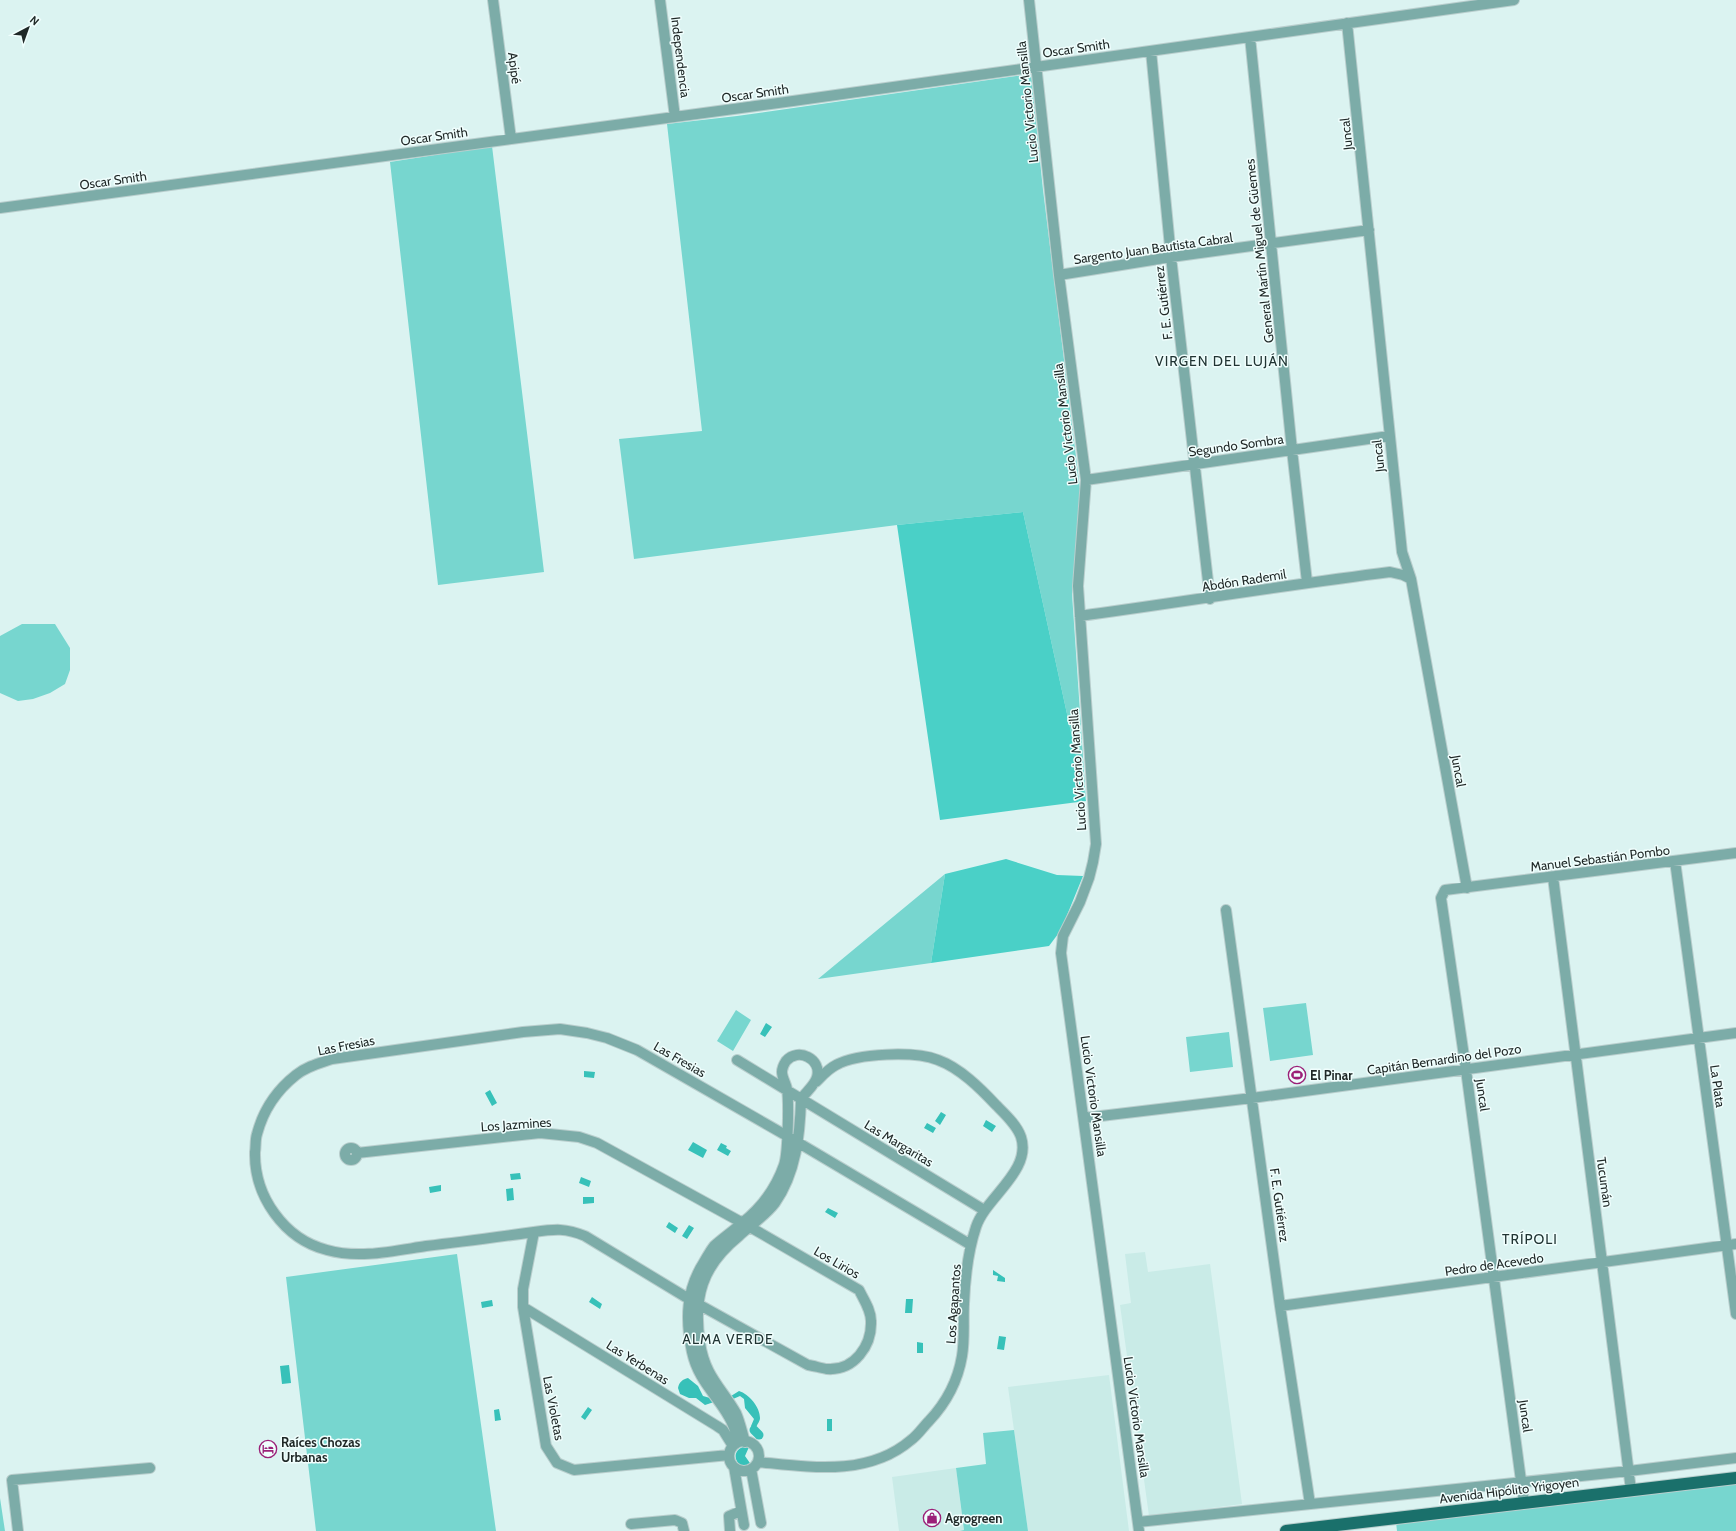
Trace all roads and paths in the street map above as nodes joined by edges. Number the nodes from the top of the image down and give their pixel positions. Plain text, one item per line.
1 (493, 0) edge
2 (660, 0) edge
3 (1029, 0) edge
4 (1514, 0) edge
5 (1347, 24) junction
6 (1250, 37) junction
7 (1151, 51) junction
8 (1036, 67) junction
9 (675, 117) junction
10 (511, 139) junction
11 (0, 208) edge
12 (1369, 230) junction
13 (1271, 244) junction
14 (1171, 257) junction
15 (1059, 275) junction
16 (1389, 436) junction
17 (1292, 450) junction
18 (1196, 464) junction
19 (1086, 480) junction
20 (1411, 579) junction
21 (1307, 582) junction
22 (1210, 599) junction
23 (1080, 616) junction
24 (1736, 853) edge
25 (1675, 862) junction
26 (1552, 877) junction
27 (1467, 888) junction
28 (1226, 910) dead end
29 (1736, 1033) edge
30 (1698, 1038) junction
31 (1574, 1055) junction
32 (736, 1060) dead end
33 (1466, 1070) junction
34 (813, 1085) junction
35 (786, 1086) junction
36 (1252, 1098) junction
37 (801, 1099) junction
38 (1084, 1118) junction
39 (787, 1136) junction
40 (797, 1142) junction
41 (357, 1153) dead end
42 (984, 1210) junction
43 (745, 1226) junction
44 (534, 1232) junction
45 (971, 1244) junction
46 (1732, 1244) edge
47 (1602, 1262) junction
48 (1494, 1277) junction
49 (689, 1299) junction
50 (699, 1304) junction
51 (1280, 1306) junction
52 (523, 1307) junction
53 (1736, 1314) edge
54 (737, 1446) junction
55 (1736, 1458) edge
56 (755, 1465) junction
57 (734, 1467) junction
58 (150, 1468) dead end
59 (1629, 1471) junction
60 (1736, 1478) edge
61 (1521, 1481) junction
62 (1631, 1490) junction
63 (1524, 1503) junction
64 (1310, 1504) junction
65 (741, 1511) junction
66 (761, 1523) dead end
67 (631, 1524) dead end
68 (744, 1525) dead end
69 (1139, 1527) edge
70 (1361, 1527) edge
71 (684, 1528) edge
72 (18, 1531) edge
73 (730, 1531) edge
74 (1286, 1531) edge

1 - 10 street, Apipé
2 - 9 street, Independencia
3 - 8 street, Lucio Victorio Mansilla
4 - 5 street, Oscar Smith
5 - 6 street, Oscar Smith
5 - 12 street, Juncal
6 - 7 street, Oscar Smith
6 - 13 street, General Martín Miguel de Güemes
7 - 8 street, Oscar Smith
7 - 14 street, F. E. Gutiérrez
8 - 9 street, Oscar Smith
8 - 15 street, Lucio Victorio Mansilla
9 - 10 street, Oscar Smith
10 - 11 street, Oscar Smith
12 - 13 street, Sargento Juan Bautista Cabral
12 - 16 street, Juncal
13 - 14 street, Sargento Juan Bautista Cabral
13 - 17 street, General Martín Miguel de Güemes
14 - 15 street, Sargento Juan Bautista Cabral
14 - 18 street, F. E. Gutiérrez
15 - 19 street, Lucio Victorio Mansilla
16 - 17 street, Segundo Sombra
16 - 20 street, Juncal
17 - 18 street, Segundo Sombra
17 - 21 street, General Martín Miguel de Güemes
18 - 19 street, Segundo Sombra
18 - 22 street, F. E. Gutiérrez
19 - 23 street, Lucio Victorio Mansilla
20 - 21 street, Abdón Rademil
20 - 27 street, Juncal
21 - 22 street, Abdón Rademil
22 - 23 street, Abdón Rademil
23 - 38 street, Lucio Victorio Mansilla
24 - 25 street, Manuel Sebastián Pombo
25 - 26 street, Manuel Sebastián Pombo
25 - 30 street, La Plata
26 - 27 street, Manuel Sebastián Pombo
26 - 31 street, Tucumán
27 - 33 street, Juncal
28 - 36 street, F. E. Gutiérrez
29 - 30 street, Capitán Bernardino del Pozo
30 - 31 street, Capitán Bernardino del Pozo
30 - 46 street, La Plata
31 - 33 street, Capitán Bernardino del Pozo
31 - 47 street, Tucumán
32 - 35 street
33 - 36 street, Capitán Bernardino del Pozo
33 - 48 street, Juncal
34 - 35 street
34 - 35 street
34 - 37 street, Los Agapantos
34 - 42 street, Los Agapantos
35 - 37 street
35 - 39 street
36 - 38 street, Capitán Bernardino del Pozo
36 - 51 street, F. E. Gutiérrez
37 - 40 street
37 - 42 street, Las Margaritas
38 - 69 street, Lucio Victorio Mansilla
39 - 40 street, Las Fresias
39 - 43 street
39 - 44 street, Las Fresias
40 - 43 street
40 - 45 street
41 - 43 street, Los Jazmines
42 - 45 street, Los Agapantos
43 - 49 street
43 - 50 street
43 - 50 street, Los Lirios
44 - 49 street, Las Fresias
44 - 52 street, Las Violetas
45 - 56 street, Los Agapantos
46 - 47 street, Pedro de Acevedo
46 - 53 street, La Plata
47 - 48 street, Pedro de Acevedo
47 - 59 street, Tucumán
48 - 51 street, Pedro de Acevedo
48 - 61 street, Juncal
49 - 50 street, Las Fresias
49 - 54 street
50 - 54 street
51 - 64 street, F. E. Gutiérrez
52 - 54 street, Las Yerbenas
52 - 54 street, Las Violetas
54 - 56 street
54 - 57 street
55 - 59 street
56 - 57 street
56 - 66 street
57 - 65 street
58 - 72 street
59 - 61 street
59 - 62 street, Tucumán
60 - 62 main road, Avenida Hipólito Yrigoyen
61 - 63 street, Juncal
61 - 64 street
62 - 63 main road, Avenida Hipólito Yrigoyen
63 - 70 main road, Avenida Hipólito Yrigoyen
64 - 69 street
65 - 68 street
65 - 73 street
67 - 71 street
70 - 74 main road, Avenida Hipólito Yrigoyen

